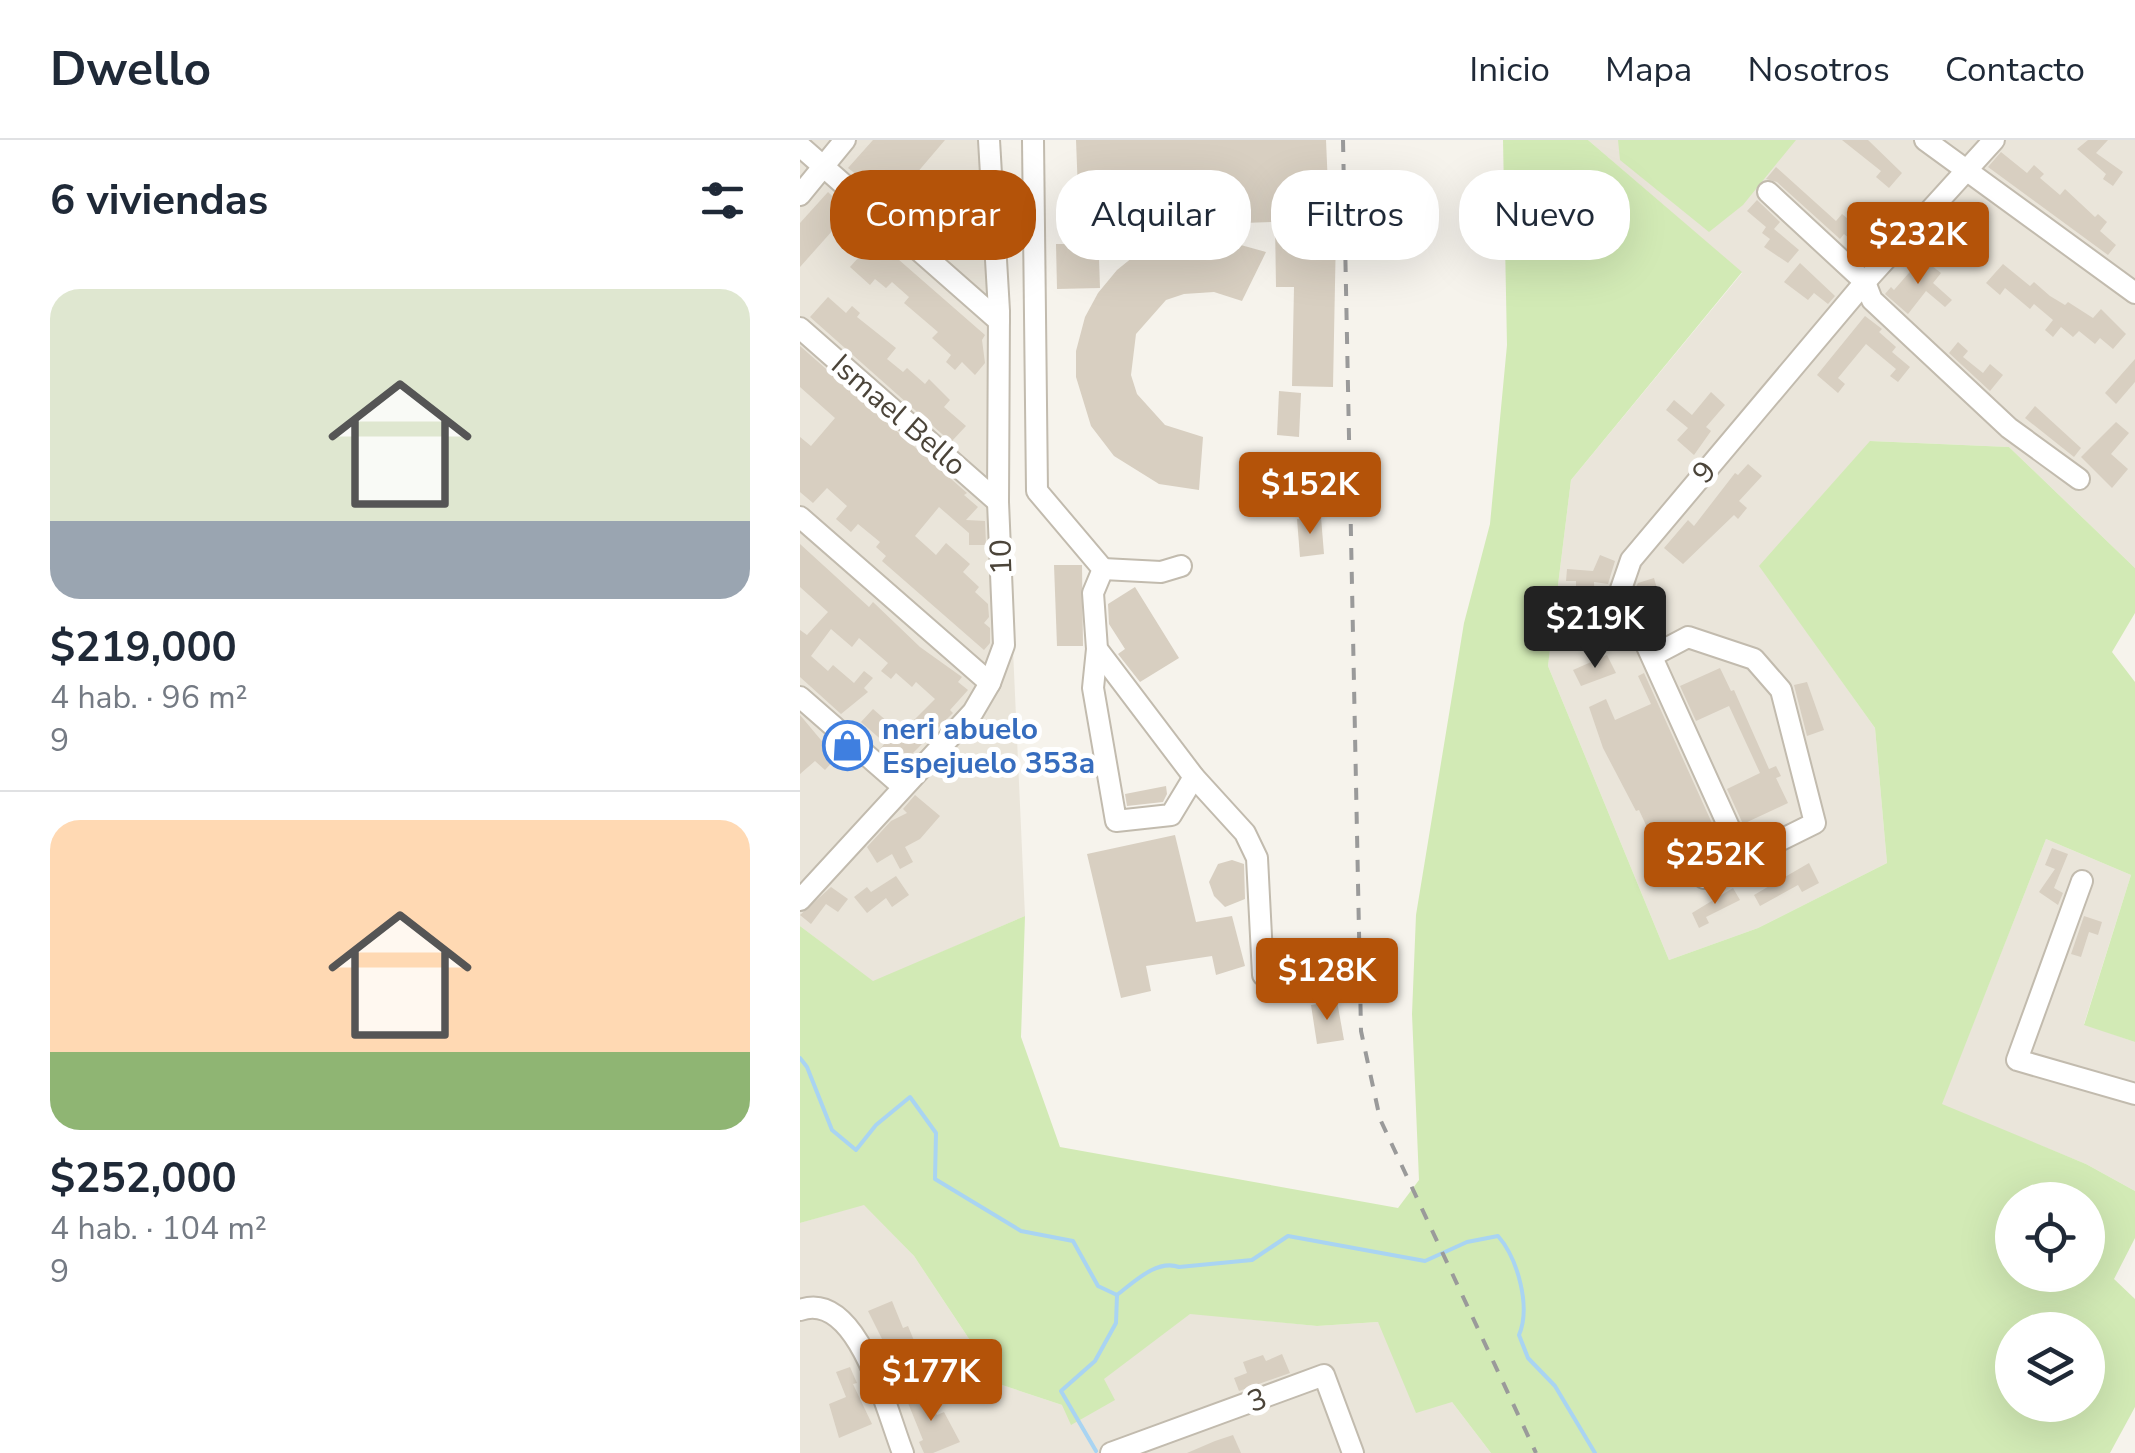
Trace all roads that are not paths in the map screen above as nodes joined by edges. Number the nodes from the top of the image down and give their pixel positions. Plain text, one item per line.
1 (846, 140) edge
2 (989, 140) edge
3 (1032, 140) edge
4 (1925, 140) edge
5 (1994, 140) edge
6 (800, 146) edge
7 (823, 167) junction
8 (1966, 170) junction
9 (1768, 192) dead end
10 (800, 195) edge
11 (1865, 282) junction
12 (2135, 293) edge
13 (998, 321) junction
14 (800, 328) edge
15 (2078, 479) dead end
16 (998, 502) junction
17 (800, 517) edge
18 (1182, 566) dead end
19 (1103, 569) junction
20 (1097, 648) junction
21 (1652, 656) junction
22 (990, 684) junction
23 (800, 697) edge
24 (1194, 777) junction
25 (902, 786) junction
26 (1743, 858) junction
27 (1704, 878) dead end
28 (2082, 881) dead end
29 (800, 900) edge
30 (1263, 974) dead end
31 (2135, 1094) edge
32 (800, 1310) edge
33 (903, 1453) edge
34 (1112, 1453) edge
35 (1353, 1453) edge

1 - 7 street
2 - 13 street, 10
3 - 19 street
4 - 8 street
5 - 8 street, 9
6 - 7 street
7 - 10 street
7 - 13 street
8 - 11 street, 9
8 - 12 street
9 - 11 street
11 - 15 street
11 - 21 street, 9
13 - 16 street, 10
14 - 16 street, Ismael Bello
16 - 22 street, 10
17 - 22 street
18 - 19 street
19 - 20 street
20 - 24 street
20 - 24 street
21 - 26 street, 9
21 - 26 street
22 - 25 street, 10
23 - 25 street
24 - 30 street
25 - 29 street, 10
26 - 27 street
28 - 31 street
32 - 33 street
34 - 35 street, 3

